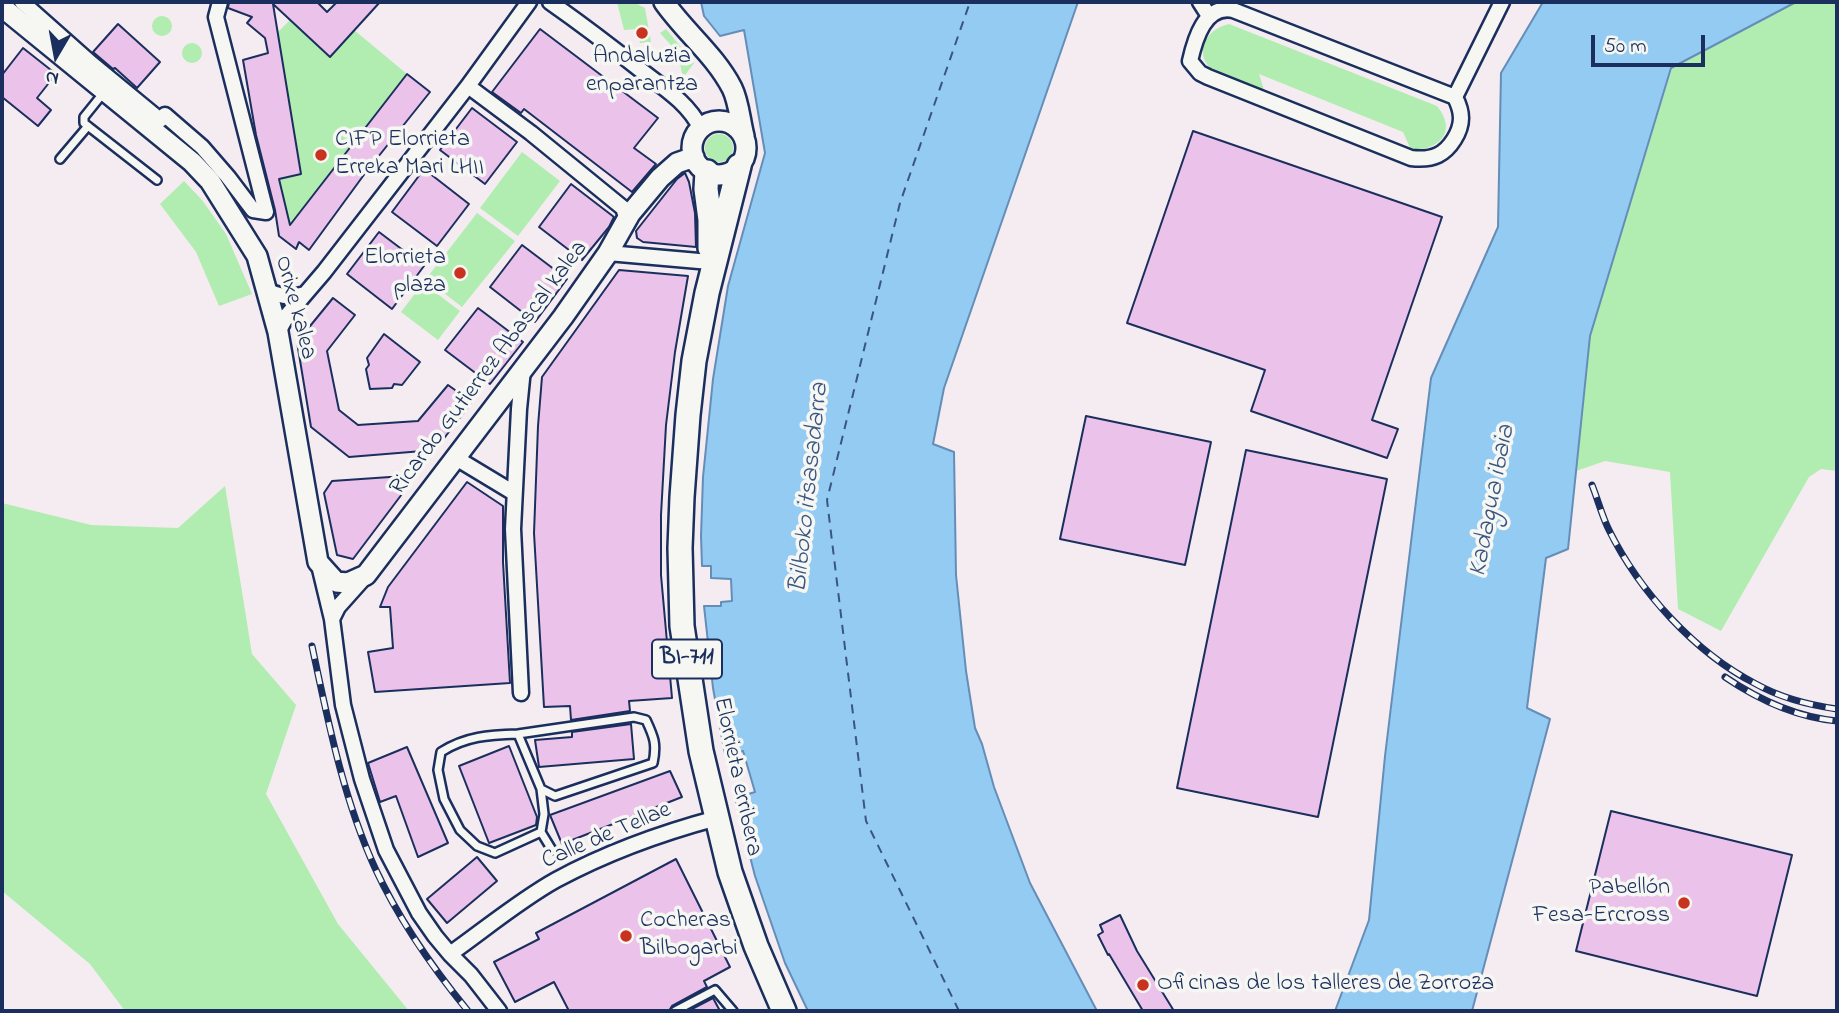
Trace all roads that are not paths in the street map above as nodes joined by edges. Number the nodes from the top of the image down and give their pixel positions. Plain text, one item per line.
1 (22, 2) edge
2 (220, 2) edge
3 (529, 2) edge
4 (550, 2) edge
5 (664, 2) edge
6 (1200, 2) edge
7 (1502, 2) edge
8 (2, 7) edge
9 (1209, 16) junction
10 (468, 86) junction
11 (105, 90) junction
12 (1455, 96) junction
13 (88, 126) junction
14 (701, 129) junction
15 (745, 140) junction
16 (60, 159) dead end
17 (701, 165) junction
18 (739, 166) junction
19 (157, 180) dead end
20 (627, 219) junction
21 (608, 253) junction
22 (710, 262) junction
23 (267, 291) junction
24 (707, 293) junction
25 (305, 294) junction
26 (278, 332) junction
27 (523, 368) junction
28 (498, 402) junction
29 (519, 410) junction
30 (456, 458) junction
31 (514, 493) junction
32 (318, 562) junction
33 (366, 575) junction
34 (332, 620) junction
35 (521, 693) dead end
36 (518, 734) junction
37 (541, 789) junction
38 (717, 818) junction
39 (541, 832) junction
40 (552, 850) dead end
41 (450, 954) junction
42 (779, 1007) edge
43 (499, 1011) edge
44 (675, 1011) edge
45 (733, 1011) edge

1 - 2 street
3 - 10 street
4 - 14 street
5 - 15 main road
6 - 9 street
7 - 12 street
8 - 11 main road, Orixe kalea
9 - 12 street
9 - 12 street
10 - 20 street
10 - 25 street
11 - 13 lane
11 - 23 main road, Orixe kalea
13 - 16 lane
13 - 19 lane
14 - 15 main road
14 - 17 main road
15 - 18 main road
17 - 18 main road
17 - 20 main road, Ricardo Gutierrez Abascal kalea
17 - 22 main road, BI-711
18 - 24 main road, BI-711
20 - 21 main road, Ricardo Gutierrez Abascal kalea
21 - 22 street
21 - 27 main road, Ricardo Gutierrez Abascal kalea
22 - 24 main road, BI-711
23 - 25 street
23 - 26 main road, Orixe kalea
24 - 38 main road, Elorrieta erribera / BI-711
25 - 26 street
26 - 32 main road, Orixe kalea
27 - 28 main road, Ricardo Gutierrez Abascal kalea
27 - 29 street
28 - 29 street
28 - 30 main road, Ricardo Gutierrez Abascal kalea
29 - 31 street
30 - 31 street
30 - 33 main road, Ricardo Gutierrez Abascal kalea
31 - 35 street
32 - 33 main road
32 - 34 street, Orixe kalea
33 - 34 street, Ricardo Gutierrez Abascal kalea
34 - 41 street, Orixe kalea
36 - 37 lane
36 - 37 lane
36 - 39 lane
37 - 39 lane
38 - 41 street, Calle de Tellae
38 - 42 main road, Elorrieta erribera / BI-711
39 - 40 lane
41 - 43 street, Orixe kalea
44 - 45 lane

